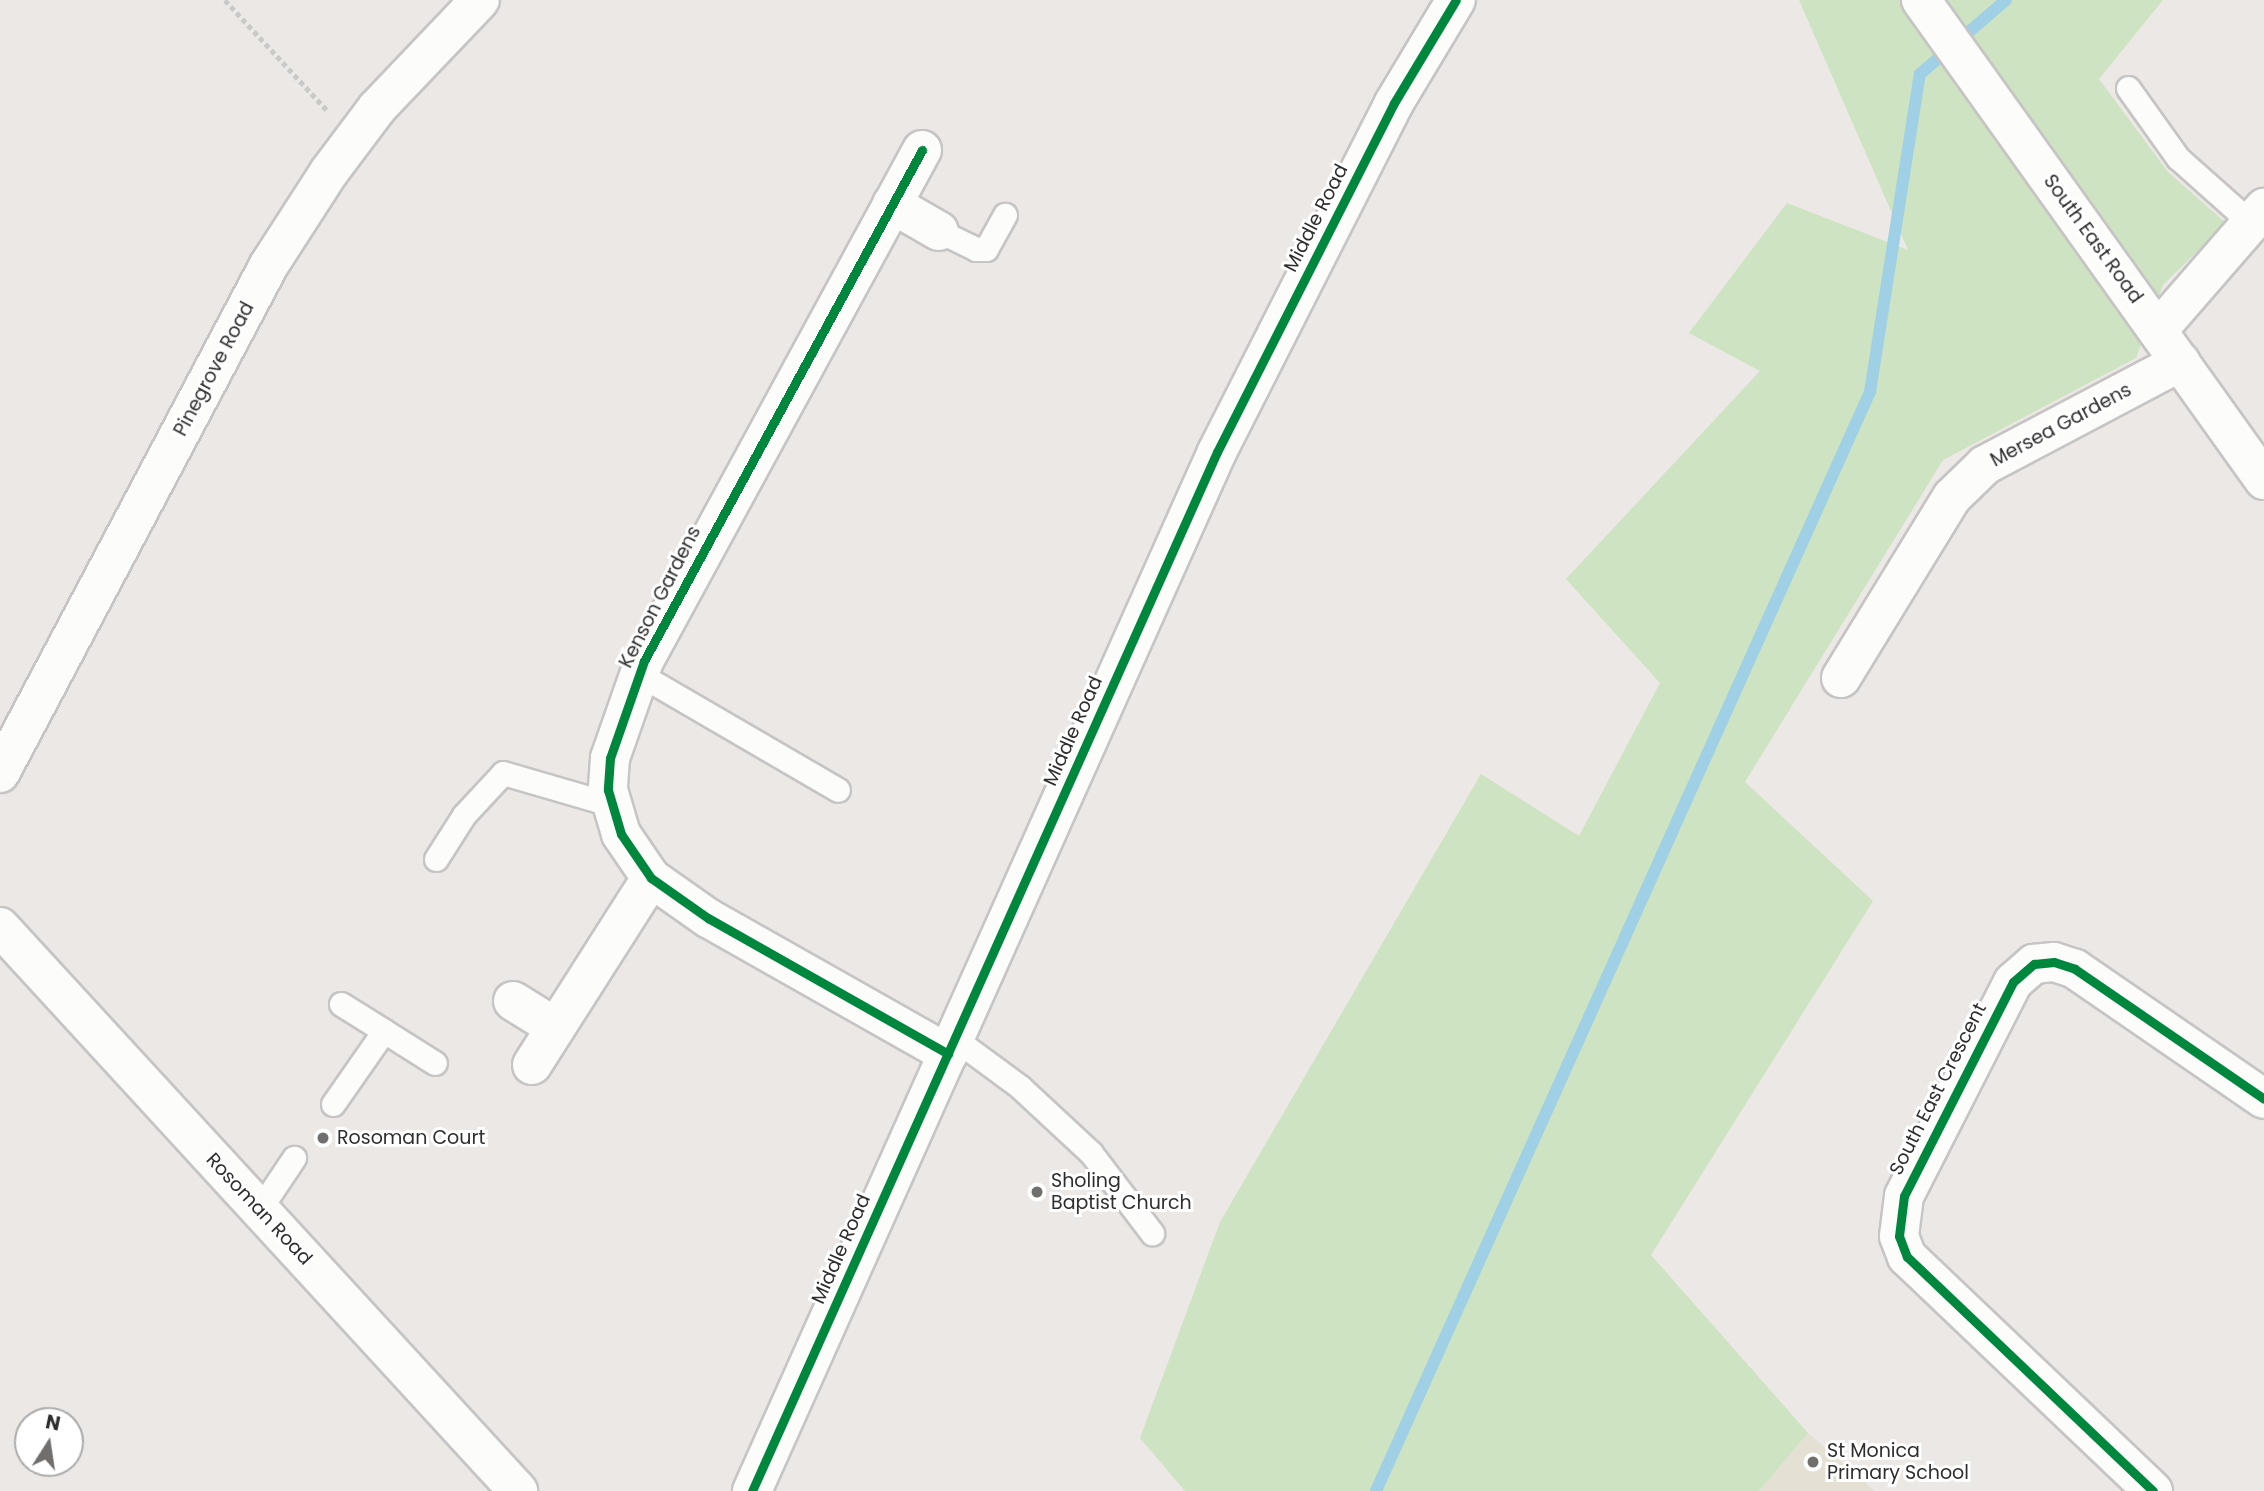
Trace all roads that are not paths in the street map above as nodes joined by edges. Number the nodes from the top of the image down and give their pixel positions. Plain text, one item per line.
1 (480, 0) edge
2 (1456, 0) edge
3 (1929, 12) edge
4 (2129, 88) dead end
5 (922, 150) dead end
6 (892, 204) junction
7 (1005, 215) dead end
8 (2257, 216) edge
9 (939, 231) joint
10 (2158, 330) junction
11 (2180, 362) junction
12 (2264, 480) edge
13 (639, 674) junction
14 (1841, 678) dead end
15 (0, 773) edge
16 (838, 790) dead end
17 (610, 804) junction
18 (436, 859) dead end
19 (651, 878) junction
20 (0, 927) edge
21 (513, 1000) dead end
22 (341, 1004) dead end
23 (555, 1027) junction
24 (384, 1031) junction
25 (951, 1046) junction
26 (435, 1063) dead end
27 (532, 1065) dead end
28 (2264, 1099) edge
29 (332, 1104) dead end
30 (294, 1158) dead end
31 (259, 1210) junction
32 (1152, 1233) dead end
33 (518, 1491) edge
34 (752, 1491) edge
35 (2153, 1491) edge

1 - 15 street, Pinegrove Road
2 - 25 street, Middle Road
3 - 10 street, South East Road
4 - 8 lane
5 - 6 street, Kenson Gardens
6 - 9 street
6 - 13 street, Kenson Gardens
7 - 9 lane
8 - 10 street
10 - 11 street, South East Road
11 - 12 street, South East Road
11 - 14 street, Mersea Gardens
13 - 16 lane
13 - 17 street, Kenson Gardens
17 - 18 lane
17 - 19 street, Kenson Gardens
19 - 23 street
19 - 25 street, Kenson Gardens
20 - 31 street, Rosoman Road
21 - 23 street
22 - 24 lane
23 - 27 street
24 - 26 lane
24 - 29 lane
25 - 32 lane
25 - 34 street, Middle Road
28 - 35 street, South East Crescent
30 - 31 lane
31 - 33 street, Rosoman Road

